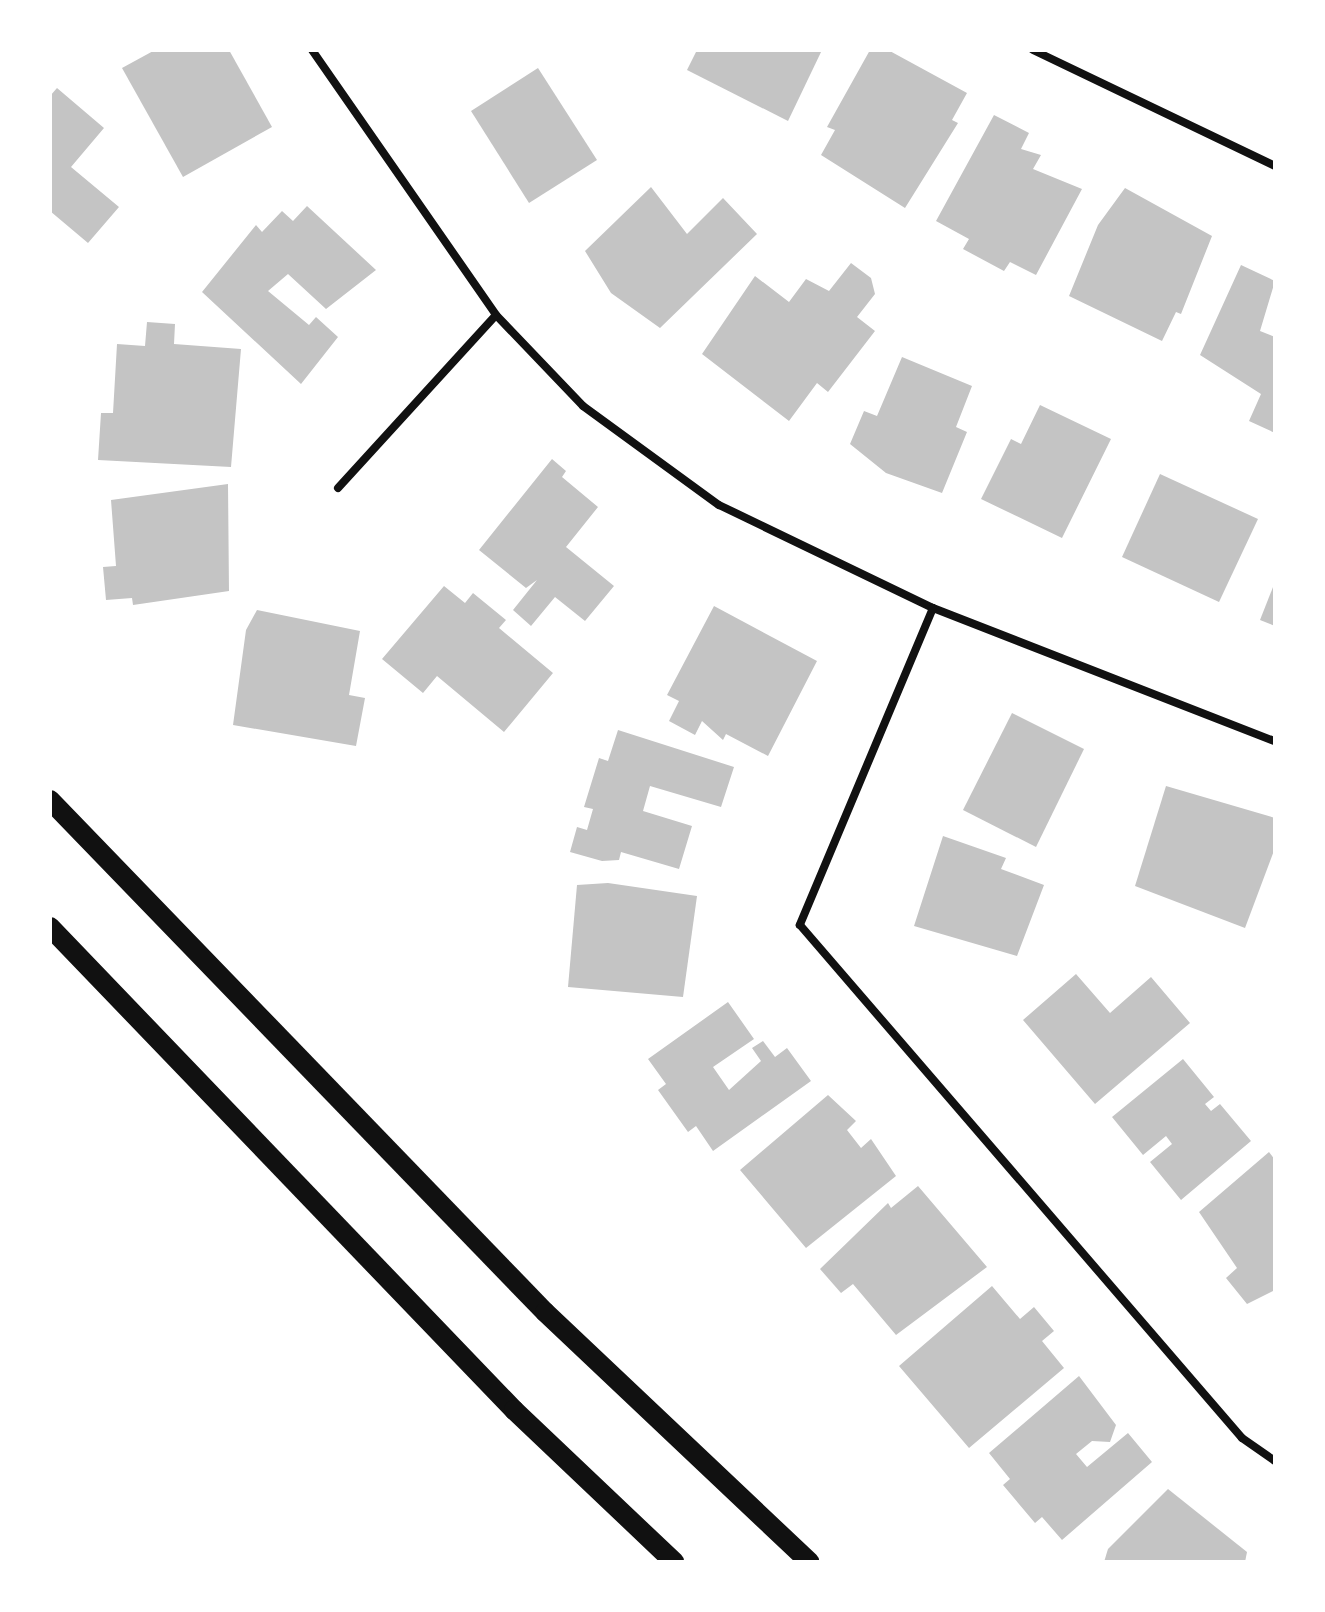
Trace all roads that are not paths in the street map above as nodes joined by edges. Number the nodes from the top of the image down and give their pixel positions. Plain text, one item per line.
1 (312, 50) edge
2 (1033, 50) edge
3 (1275, 166) edge
4 (496, 315) junction
5 (338, 488) dead end
6 (933, 608) junction
7 (1275, 741) edge
8 (50, 800) edge
9 (50, 927) edge
10 (1275, 1461) edge
11 (674, 1562) edge
12 (809, 1562) edge

1 - 4 street
2 - 3 street
4 - 5 street
4 - 6 street
6 - 7 street
6 - 10 street
8 - 12 main road
9 - 11 main road

